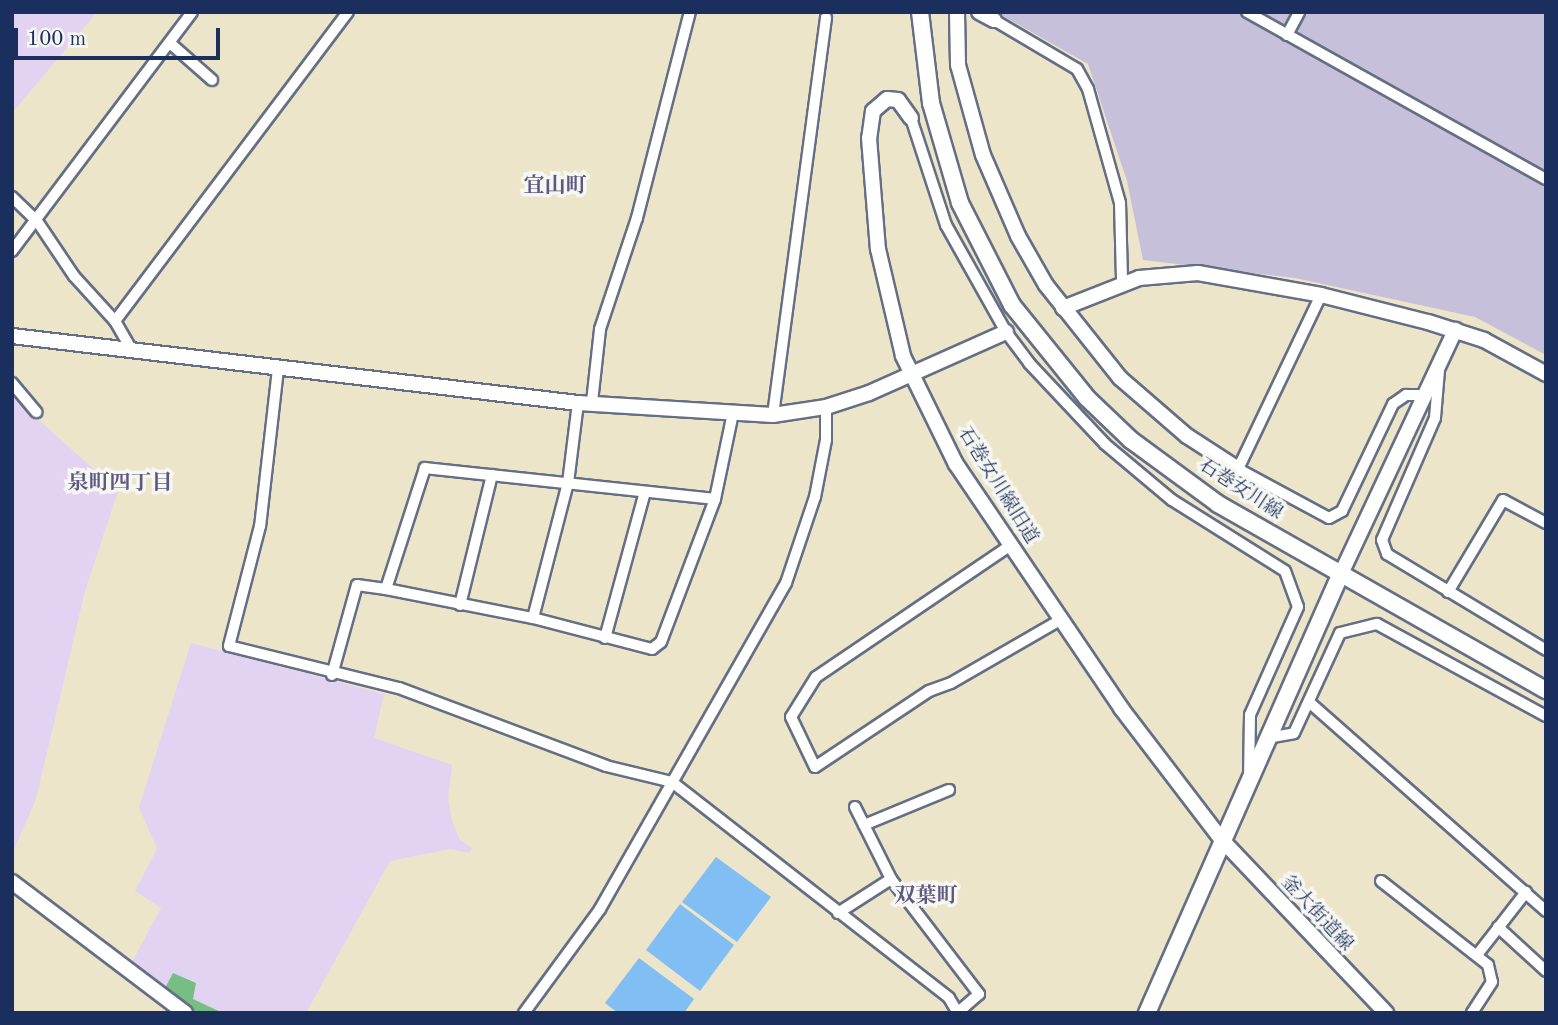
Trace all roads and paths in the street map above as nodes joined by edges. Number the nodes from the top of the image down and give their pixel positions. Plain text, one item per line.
1 (192, 12) edge
2 (348, 12) edge
3 (690, 12) edge
4 (920, 12) edge
5 (957, 12) edge
6 (979, 12) edge
7 (1247, 12) edge
8 (1299, 12) edge
9 (826, 18) dead end
10 (994, 20) joint
11 (1287, 35) junction
12 (170, 43) junction
13 (212, 80) dead end
14 (911, 118) joint
15 (1546, 179) edge
16 (12, 197) edge
17 (37, 221) junction
18 (12, 251) edge
19 (1122, 282) junction
20 (1321, 295) junction
21 (1063, 308) junction
22 (115, 321) junction
23 (1455, 330) junction
24 (1006, 332) junction
25 (12, 336) edge
26 (132, 350) junction
27 (1439, 363) junction
28 (278, 369) junction
29 (1546, 374) edge
30 (912, 376) junction
31 (12, 383) edge
32 (1424, 395) junction
33 (585, 402) junction
34 (826, 407) junction
35 (37, 412) dead end
36 (733, 413) junction
37 (773, 415) junction
38 (1238, 469) junction
39 (492, 475) junction
40 (568, 483) junction
41 (645, 492) junction
42 (715, 499) junction
43 (1546, 523) edge
44 (1011, 545) junction
45 (1340, 576) junction
46 (386, 589) junction
47 (1448, 592) junction
48 (460, 604) junction
49 (533, 618) junction
50 (1062, 619) junction
51 (605, 638) junction
52 (1546, 650) edge
53 (332, 675) junction
54 (1295, 676) junction
55 (1315, 688) junction
56 (1546, 690) edge
57 (1309, 702) junction
58 (1546, 716) edge
59 (1267, 738) junction
60 (1249, 777) junction
61 (672, 782) junction
62 (949, 790) dead end
63 (855, 807) dead end
64 (864, 825) junction
65 (1221, 839) junction
66 (891, 879) junction
67 (1381, 881) dead end
68 (12, 882) edge
69 (1525, 892) junction
70 (1546, 911) edge
71 (838, 913) junction
72 (1498, 928) junction
73 (1477, 955) junction
74 (1546, 971) edge
75 (958, 1012) edge
76 (185, 1013) edge
77 (524, 1013) edge
78 (1147, 1013) edge
79 (1386, 1013) edge
80 (1472, 1013) edge

1 - 12 street
2 - 22 street
3 - 33 street
4 - 45 main road, 石巻女川線
5 - 21 street
6 - 10 street
7 - 11 street
8 - 11 street
9 - 37 street
10 - 19 street
11 - 15 street
12 - 13 street
12 - 17 street
14 - 24 street
14 - 30 street, 石巻女川線旧道
16 - 17 street
17 - 18 street
17 - 22 street
19 - 20 street
19 - 21 street
20 - 23 street
20 - 38 street
21 - 38 street
22 - 26 street
23 - 27 street
23 - 29 street
24 - 30 street
24 - 60 street
25 - 26 street
26 - 28 street
27 - 32 street
27 - 47 street
28 - 33 street
28 - 53 street
30 - 34 street
30 - 44 street, 石巻女川線旧道
31 - 35 street
32 - 38 street
32 - 45 street
33 - 36 street
33 - 40 street
34 - 37 street
34 - 61 street
36 - 37 street
36 - 42 street
39 - 40 street
39 - 46 street
39 - 48 street
40 - 41 street
40 - 49 street
41 - 42 street
41 - 51 street
42 - 51 street
43 - 47 street
44 - 50 street, 石巻女川線旧道
44 - 50 street
45 - 54 main road
45 - 56 main road, 石巻女川線
46 - 48 street
46 - 53 street
47 - 52 street
48 - 49 street
49 - 51 street
50 - 65 street, 石巻女川線旧道
53 - 61 street
54 - 55 street
54 - 59 main road
55 - 57 street
55 - 58 street
57 - 59 street
57 - 69 street
59 - 60 main road
60 - 65 main road
61 - 71 street
61 - 77 street
62 - 64 street
63 - 64 street
64 - 66 street
65 - 78 main road
65 - 79 street, 釜大街道線
66 - 71 street
66 - 75 street
67 - 73 street
68 - 76 street
69 - 70 street
69 - 72 street
71 - 75 street
72 - 73 street
72 - 74 street
73 - 80 street

